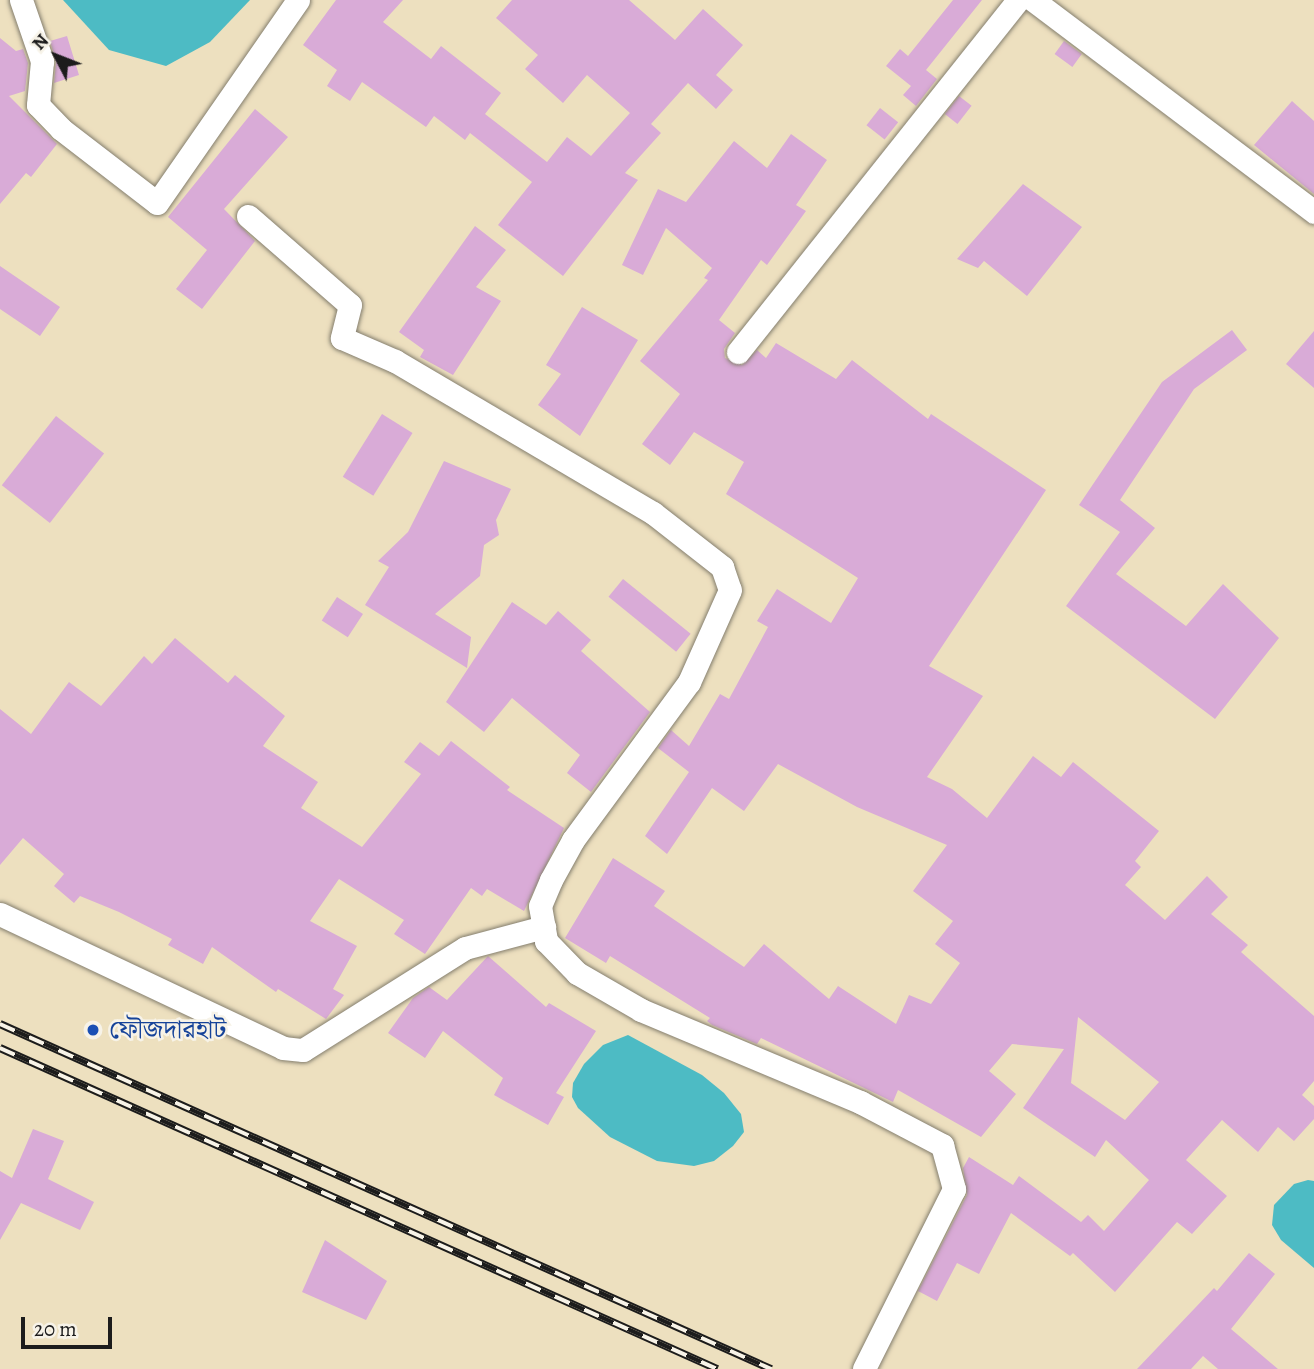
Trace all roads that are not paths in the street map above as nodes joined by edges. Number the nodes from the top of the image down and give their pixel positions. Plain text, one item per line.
1 (21, 0) edge
2 (298, 0) edge
3 (1018, 0) edge
4 (1033, 0) edge
5 (1314, 212) edge
6 (248, 216) dead end
7 (738, 352) dead end
8 (0, 914) edge
9 (544, 927) junction
10 (864, 1369) edge

1 - 2 street
3 - 7 street
4 - 5 street
6 - 9 street
8 - 9 street
9 - 10 street

